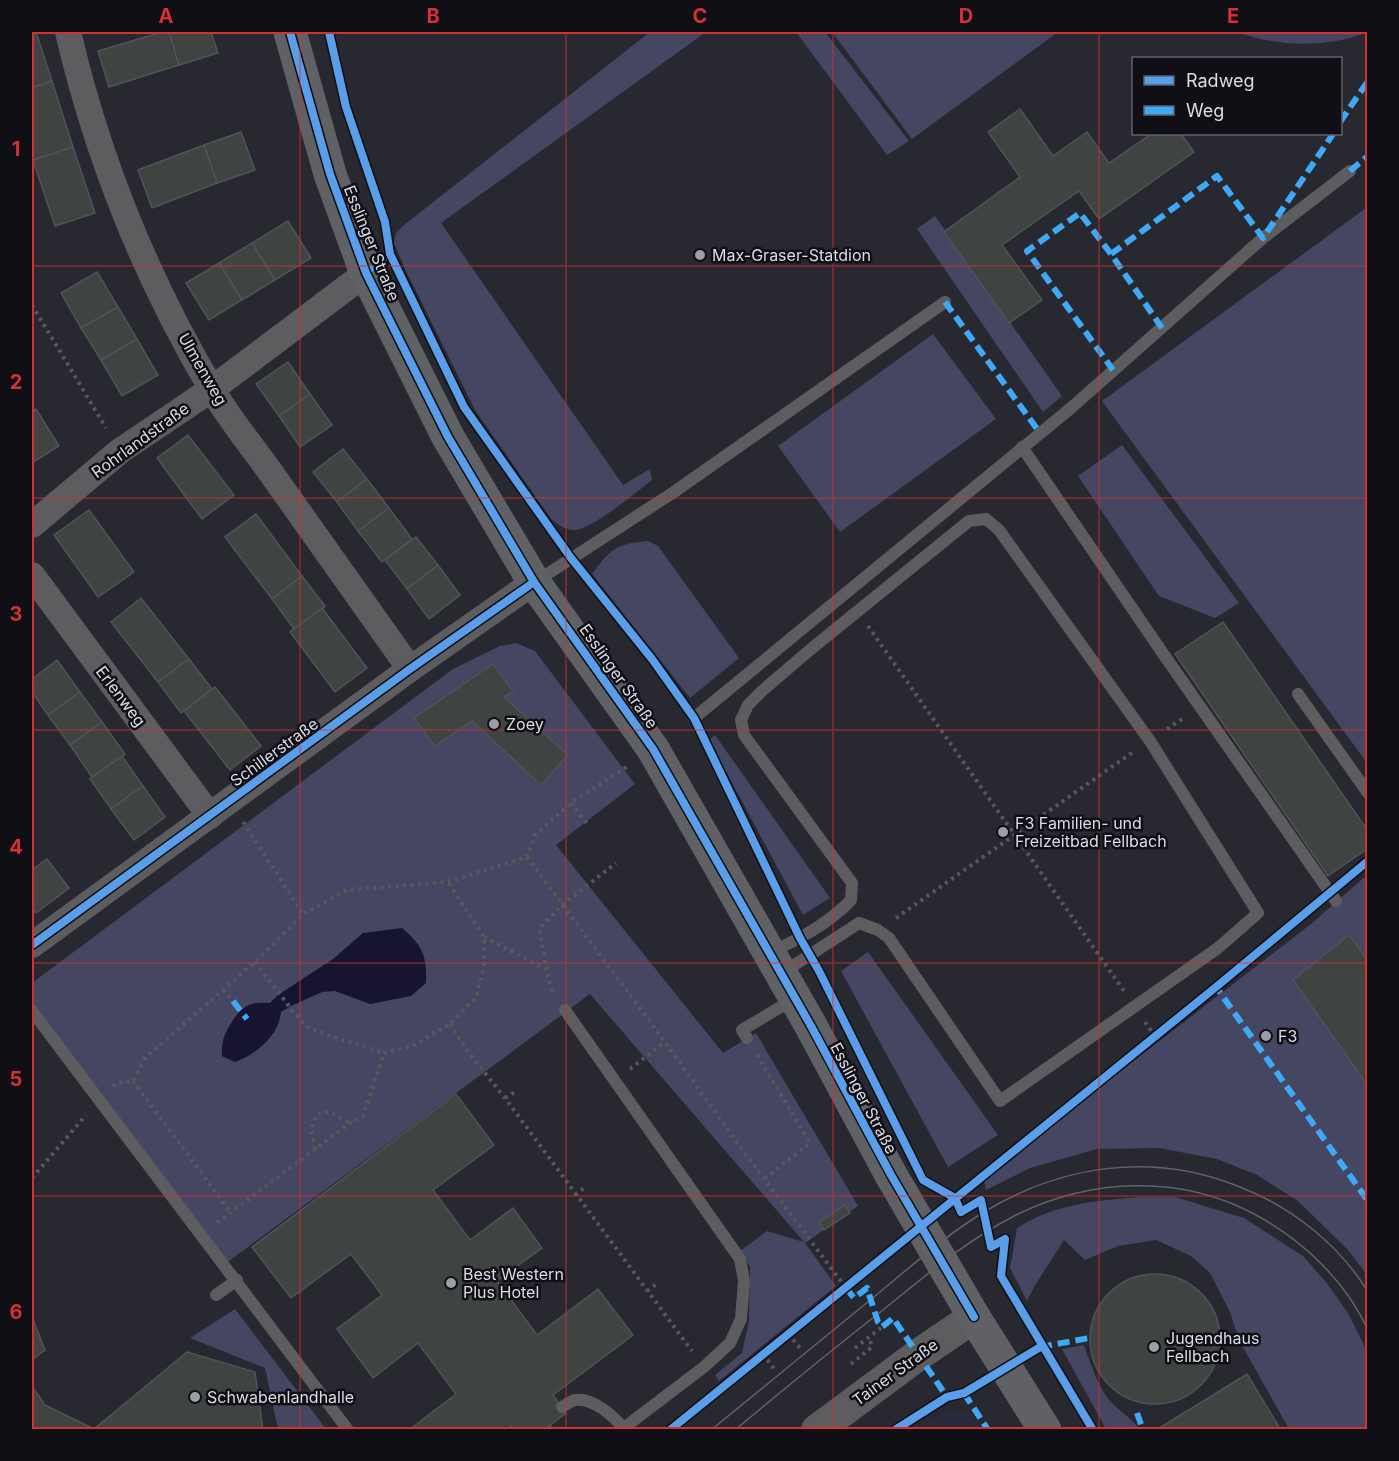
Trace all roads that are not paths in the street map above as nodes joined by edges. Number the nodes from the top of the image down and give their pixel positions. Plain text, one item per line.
1 (68, 32) edge
2 (290, 32) edge
3 (1350, 171) dead end
4 (366, 273) junction
5 (945, 302) dead end
6 (212, 389) junction
7 (1022, 447) junction
8 (32, 525) edge
9 (32, 576) edge
10 (534, 582) junction
11 (410, 669) junction
12 (1298, 694) dead end
13 (694, 718) road end
14 (1368, 793) edge
15 (220, 809) junction
16 (1333, 896) road end
17 (32, 945) edge
18 (782, 975) junction
19 (565, 1010) road end
20 (32, 1011) edge
21 (747, 1038) road end
22 (237, 1280) junction
23 (216, 1295) dead end
24 (974, 1317) junction
25 (562, 1407) dead end
26 (622, 1429) edge
27 (348, 1430) edge
28 (817, 1430) edge
29 (1045, 1430) edge

1 - 6 street, Ulmenweg
2 - 4 main road, Esslinger Straße
3 - 7 lane
4 - 6 street, Rohrlandstraße
4 - 10 main road, Esslinger Straße
5 - 10 lane
6 - 8 street, Rohrlandstraße
6 - 11 street, Ulmenweg
7 - 13 lane
7 - 16 lane
9 - 15 street, Erlenweg
10 - 11 street, Schillerstraße
10 - 18 main road, Esslinger Straße
11 - 15 street, Schillerstraße
12 - 14 lane
15 - 17 street, Schillerstraße
18 - 18 lane
18 - 21 lane
18 - 24 main road, Esslinger Straße
19 - 26 lane
20 - 22 lane
22 - 23 lane
22 - 27 lane
24 - 28 street, Tainer Straße
24 - 29 main road, Esslinger Straße
25 - 26 lane

